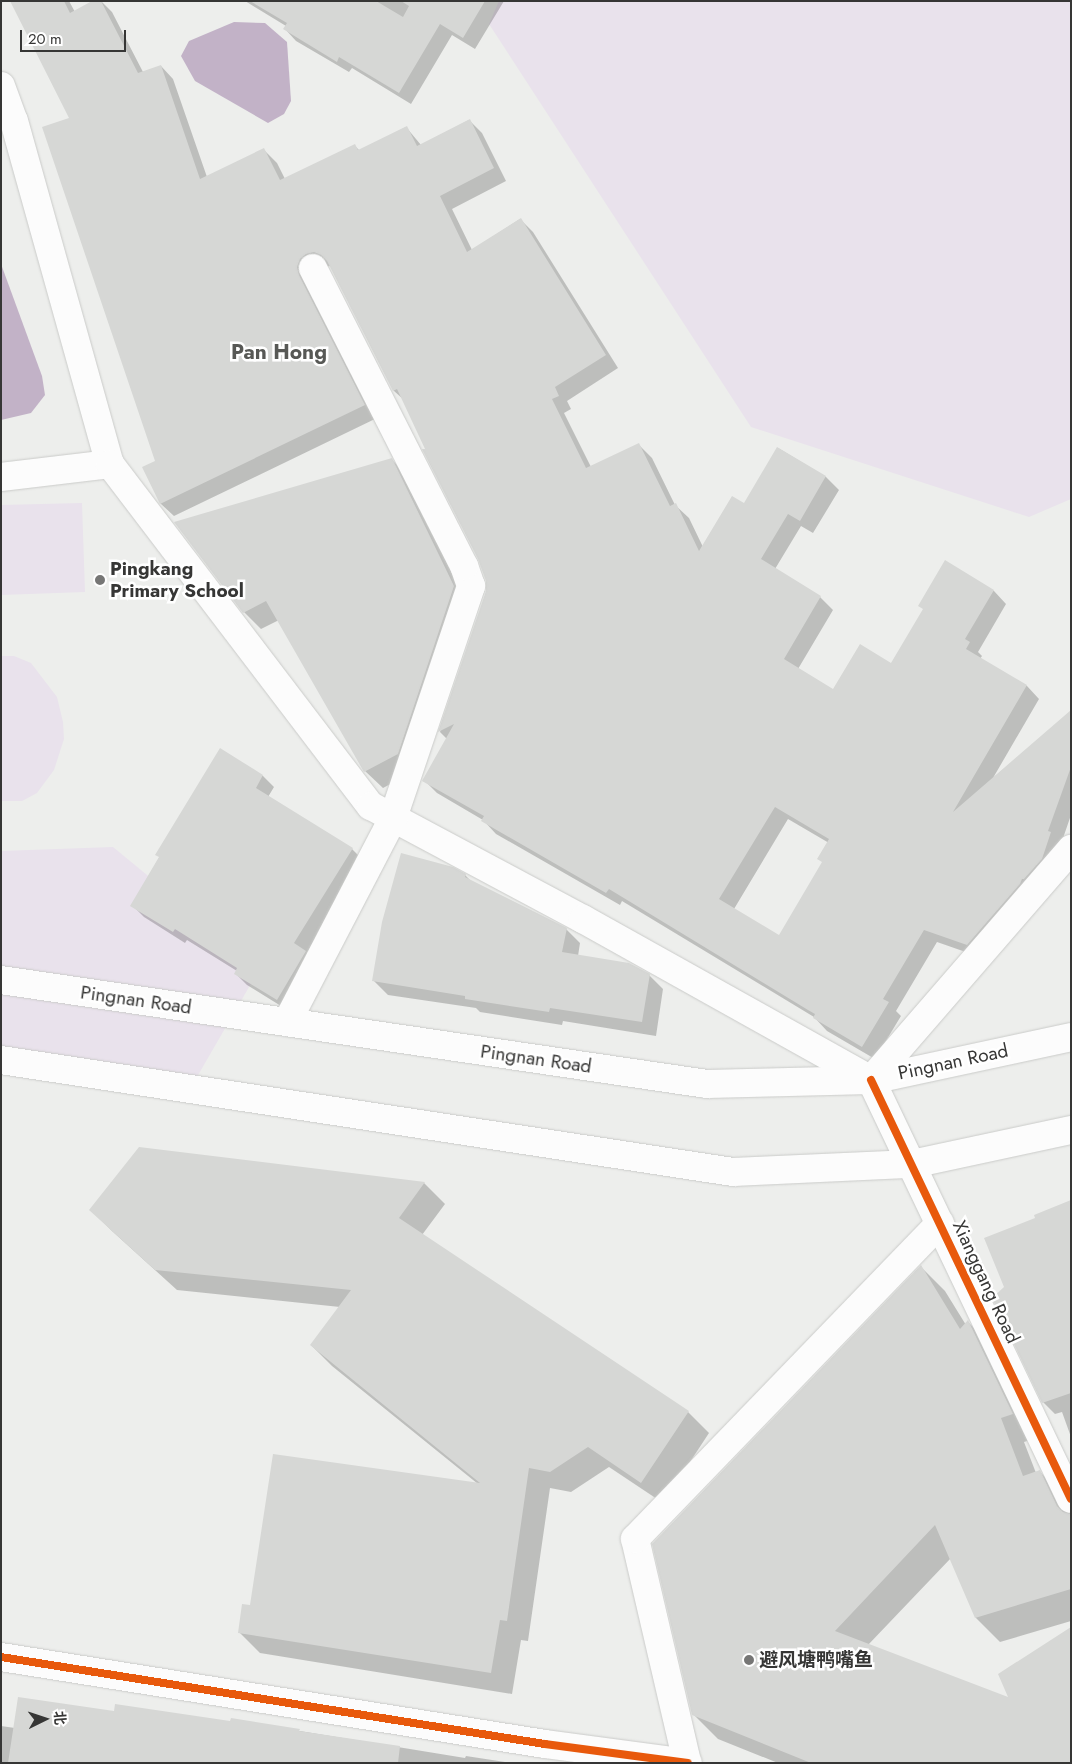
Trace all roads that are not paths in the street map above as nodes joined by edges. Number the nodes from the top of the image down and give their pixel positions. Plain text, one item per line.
1 (1, 86) edge
2 (313, 268) dead end
3 (110, 464) junction
4 (1, 477) edge
5 (393, 818) junction
6 (1071, 849) edge
7 (1, 980) edge
8 (287, 1022) junction
9 (1071, 1037) edge
10 (1, 1060) edge
11 (871, 1080) junction
12 (1071, 1130) edge
13 (912, 1164) junction
14 (940, 1224) junction
15 (1071, 1499) edge
16 (1, 1657) edge
17 (688, 1762) edge

1 - 3 main road
2 - 5 main road
3 - 4 main road
3 - 5 main road
5 - 8 main road
5 - 11 main road
6 - 11 main road
7 - 8 main road, Pingnan Road
8 - 11 main road, Pingnan Road
9 - 11 main road, Pingnan Road
10 - 13 main road
11 - 13 main road, Xianggang Road
12 - 13 main road
13 - 14 main road, Xianggang Road
14 - 15 main road, Xianggang Road
14 - 17 main road
16 - 17 main road

